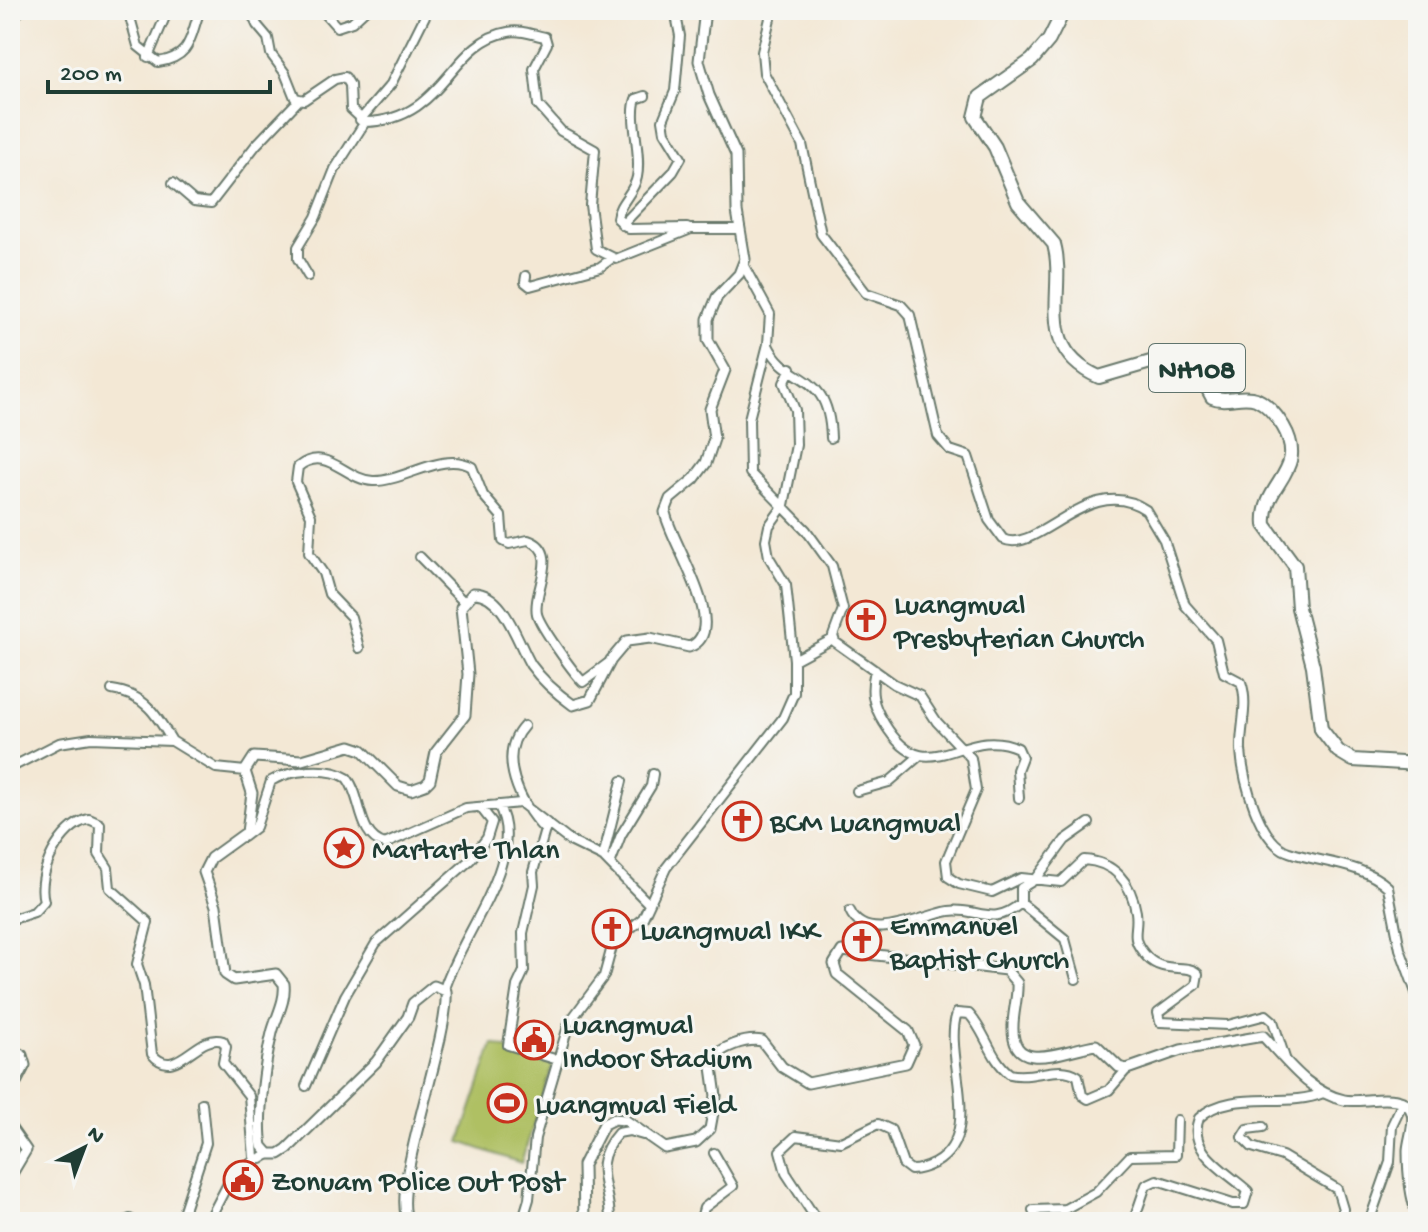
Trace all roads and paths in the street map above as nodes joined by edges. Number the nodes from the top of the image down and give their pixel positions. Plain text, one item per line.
1 (22, 10) edge
2 (128, 10) edge
3 (168, 10) edge
4 (200, 10) edge
5 (250, 10) edge
6 (322, 10) edge
7 (365, 10) edge
8 (428, 10) edge
9 (675, 10) edge
10 (705, 10) edge
11 (772, 10) edge
12 (1064, 10) edge
13 (10, 18) edge
14 (148, 57) junction
15 (645, 96) dead end
16 (299, 100) junction
17 (363, 121) junction
18 (173, 183) dead end
19 (622, 225) junction
20 (691, 229) junction
21 (739, 229) junction
22 (611, 259) junction
23 (744, 266) junction
24 (308, 276) dead end
25 (526, 276) dead end
26 (768, 344) junction
27 (791, 368) junction
28 (831, 438) dead end
29 (784, 505) junction
30 (420, 557) dead end
31 (463, 601) junction
32 (833, 639) junction
33 (359, 648) dead end
34 (611, 660) junction
35 (794, 660) junction
36 (875, 670) junction
37 (112, 690) dead end
38 (524, 726) dead end
39 (172, 741) junction
40 (961, 745) junction
41 (918, 757) junction
42 (1418, 764) edge
43 (10, 768) edge
44 (245, 771) junction
45 (653, 774) dead end
46 (622, 781) dead end
47 (857, 791) dead end
48 (1019, 798) dead end
49 (498, 805) junction
50 (529, 806) junction
51 (481, 808) junction
52 (1089, 823) dead end
53 (243, 837) junction
54 (606, 860) junction
55 (1036, 879) junction
56 (1021, 903) junction
57 (649, 904) junction
58 (850, 911) dead end
59 (10, 920) edge
60 (1076, 979) dead end
61 (444, 989) junction
62 (1418, 998) edge
63 (10, 1049) edge
64 (558, 1060) junction
65 (1288, 1066) junction
66 (1127, 1069) junction
67 (306, 1086) dead end
68 (1323, 1093) junction
69 (10, 1094) edge
70 (1403, 1102) junction
71 (202, 1103) dead end
72 (1177, 1120) dead end
73 (10, 1127) edge
74 (1263, 1127) dead end
75 (643, 1135) junction
76 (714, 1153) dead end
77 (269, 1154) junction
78 (258, 1159) junction
79 (10, 1177) edge
80 (1418, 1217) edge
81 (123, 1222) edge
82 (136, 1222) edge
83 (180, 1222) edge
84 (208, 1222) edge
85 (409, 1222) edge
86 (522, 1222) edge
87 (584, 1222) edge
88 (610, 1222) edge
89 (700, 1222) edge
90 (818, 1222) edge
91 (1039, 1222) edge
92 (1123, 1222) edge
93 (1342, 1222) edge
94 (1369, 1222) edge

1 - 13 street
2 - 14 street
3 - 14 street
4 - 14 street
5 - 16 street
6 - 7 street
8 - 17 street
9 - 19 street
10 - 21 street
11 - 62 street
12 - 42 highway, NH108
15 - 19 street
16 - 17 street
16 - 18 street
17 - 22 street
17 - 24 street
19 - 20 street
20 - 21 street
20 - 22 street
21 - 23 street
22 - 25 street
23 - 26 street
23 - 34 street
26 - 27 street
26 - 29 street
27 - 28 street
27 - 29 street
29 - 32 street
29 - 35 street
30 - 31 street
31 - 34 street
31 - 44 street
32 - 35 street
32 - 36 street
33 - 34 street
35 - 57 street
36 - 40 street
36 - 41 street
37 - 39 street
38 - 50 street
39 - 43 street
39 - 44 street
40 - 41 street
40 - 48 street
40 - 55 street
41 - 47 street
44 - 53 street
45 - 54 street
46 - 54 street
49 - 50 street
49 - 51 street
49 - 61 street
50 - 54 street
50 - 64 street
51 - 53 street
51 - 67 street
52 - 55 street
53 - 77 street
54 - 57 street
55 - 56 street
55 - 65 street
56 - 58 street
56 - 60 street
57 - 64 street
59 - 78 street
61 - 77 street
61 - 85 street
63 - 69 street
64 - 86 street
65 - 66 street
65 - 68 street
66 - 75 street
66 - 90 street
68 - 70 street
68 - 92 street
70 - 80 street
70 - 94 street
71 - 83 street
72 - 91 street
73 - 79 street
74 - 93 street
75 - 87 street
75 - 88 street
76 - 89 street
77 - 78 street
78 - 84 street
81 - 82 street

